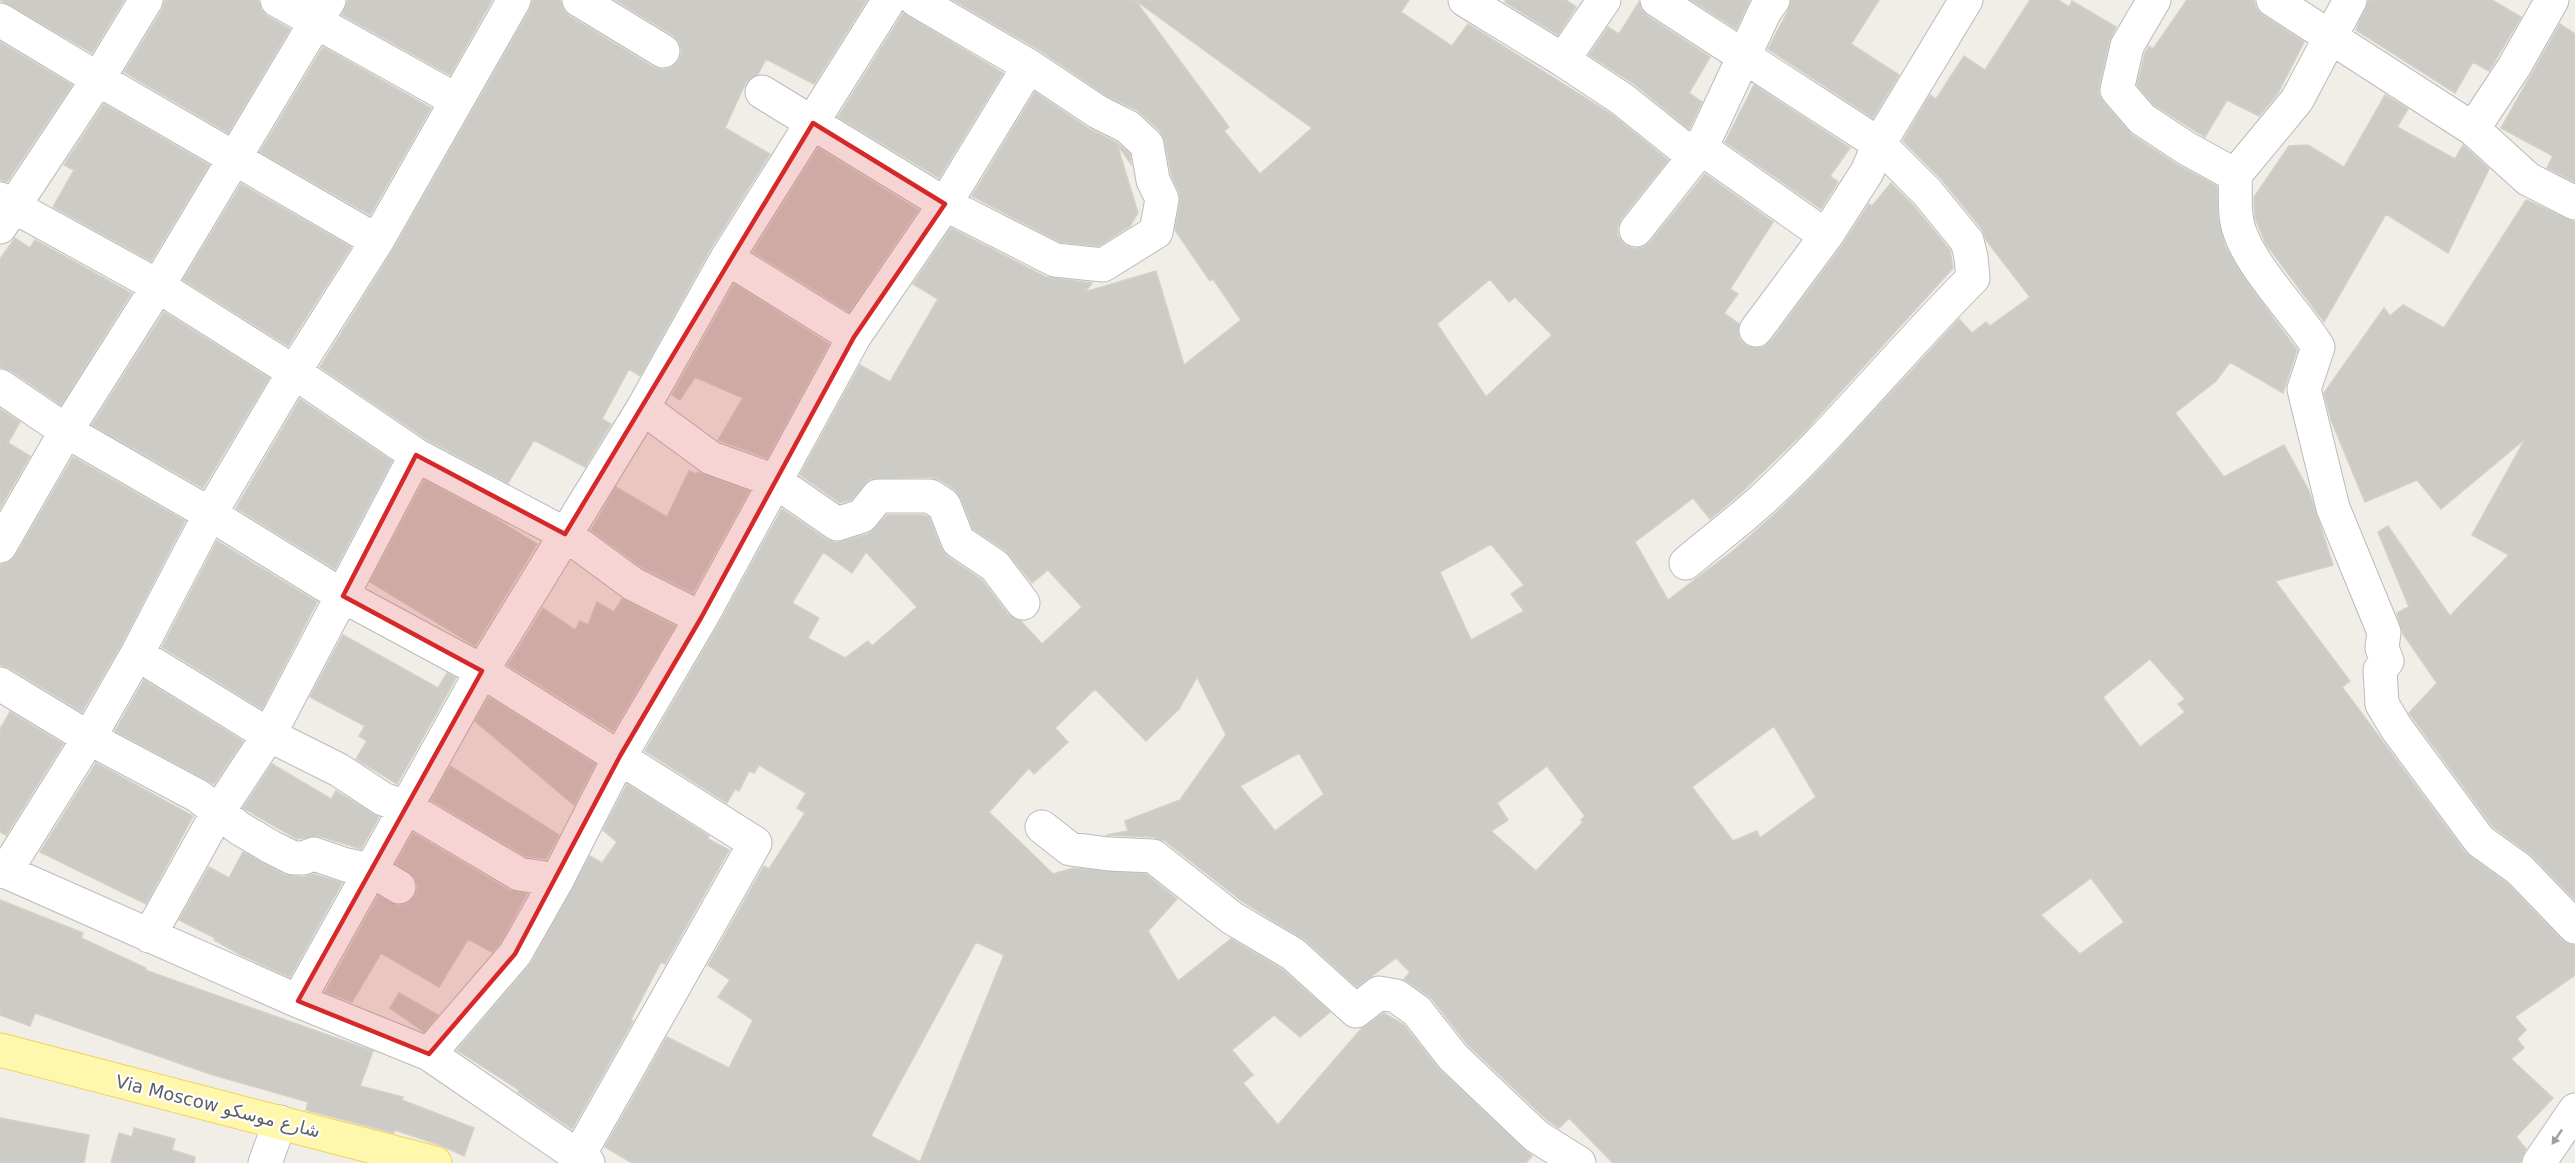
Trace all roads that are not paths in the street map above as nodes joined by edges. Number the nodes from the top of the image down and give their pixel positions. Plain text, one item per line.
1 (146, 0) edge
2 (277, 0) edge
3 (514, 0) edge
4 (579, 0) edge
5 (889, 0) edge
6 (916, 0) edge
7 (1465, 0) edge
8 (1604, 0) edge
9 (1657, 0) edge
10 (1773, 0) edge
11 (2154, 0) edge
12 (2273, 0) edge
13 (2350, 0) edge
14 (2552, 0) edge
15 (1954, 4) edge
16 (323, 11) edge
17 (0, 20) edge
18 (2329, 36) junction
19 (663, 51) dead end
20 (1744, 56) junction
21 (1563, 60) junction
22 (1029, 66) junction
23 (98, 79) junction
24 (762, 92) dead end
25 (456, 100) junction
26 (813, 123) junction
27 (2474, 129) junction
28 (1879, 144) junction
29 (1701, 148) junction
30 (236, 157) junction
31 (2235, 175) junction
32 (2575, 203) edge
33 (945, 204) junction
34 (5, 211) edge
35 (1636, 230) dead end
36 (1826, 236) junction
37 (377, 241) junction
38 (727, 258) junction
39 (158, 286) junction
40 (1756, 330) dead end
41 (854, 337) junction
42 (294, 372) junction
43 (0, 386) edge
44 (642, 408) junction
45 (66, 431) junction
46 (416, 455) junction
47 (775, 481) junction
48 (210, 514) junction
49 (565, 534) junction
50 (0, 546) edge
51 (1686, 563) dead end
52 (344, 596) junction
53 (1023, 603) dead end
54 (702, 618) junction
55 (137, 654) junction
56 (482, 671) junction
57 (0, 684) edge
58 (269, 735) junction
59 (89, 738) junction
60 (620, 756) junction
61 (406, 807) junction
62 (218, 812) junction
63 (1042, 827) dead end
64 (371, 870) junction
65 (3, 871) edge
66 (557, 880) junction
67 (399, 887) dead end
68 (2575, 927) edge
69 (149, 936) junction
70 (298, 1001) junction
71 (0, 1050) edge
72 (429, 1054) junction
73 (2575, 1110) edge
74 (280, 1122) junction
75 (584, 1159) edge
76 (265, 1163) edge
77 (435, 1163) edge
78 (1579, 1163) edge
79 (2539, 1163) edge

1 - 23 street
2 - 16 street
3 - 25 street
4 - 19 street
5 - 26 street
6 - 22 street
7 - 21 street
8 - 21 street
9 - 20 street
10 - 20 street
11 - 31 street
12 - 18 street
13 - 18 street
14 - 27 street
15 - 28 street
16 - 25 street
16 - 30 street
17 - 23 street
18 - 27 street
18 - 31 street
20 - 28 street
20 - 29 street
21 - 29 street
22 - 33 street
22 - 33 street
23 - 30 street
23 - 34 street
24 - 26 street
25 - 37 street
26 - 33 street
26 - 38 street
27 - 32 street
28 - 36 street
28 - 51 street
29 - 35 street
29 - 36 street
30 - 37 street
30 - 39 street
31 - 68 street
33 - 41 street
34 - 39 street
36 - 40 street
37 - 42 street
38 - 41 street
38 - 44 street
39 - 42 street
39 - 45 street
41 - 47 street
42 - 46 street
42 - 48 street
43 - 45 street
44 - 47 street
44 - 49 street
45 - 48 street
45 - 50 street
46 - 49 street
46 - 52 street
47 - 53 street
47 - 54 street
48 - 52 street
48 - 55 street
49 - 54 street
49 - 56 street
52 - 56 street
52 - 58 street
54 - 60 street
55 - 58 street
55 - 59 street
56 - 60 street
56 - 61 street
57 - 59 street
58 - 61 street
58 - 62 street
59 - 62 street
59 - 65 street
60 - 66 street
60 - 75 street
61 - 64 street
61 - 66 street
62 - 64 street
62 - 69 street
63 - 78 street
64 - 67 street
64 - 70 street
65 - 69 street
66 - 72 street
69 - 70 street
70 - 72 street
71 - 74 main road, Via Moscow شارع موسكو
72 - 75 street
73 -> 79 street
74 - 76 street
74 - 77 main road, Via Moscow شارع موسكو

